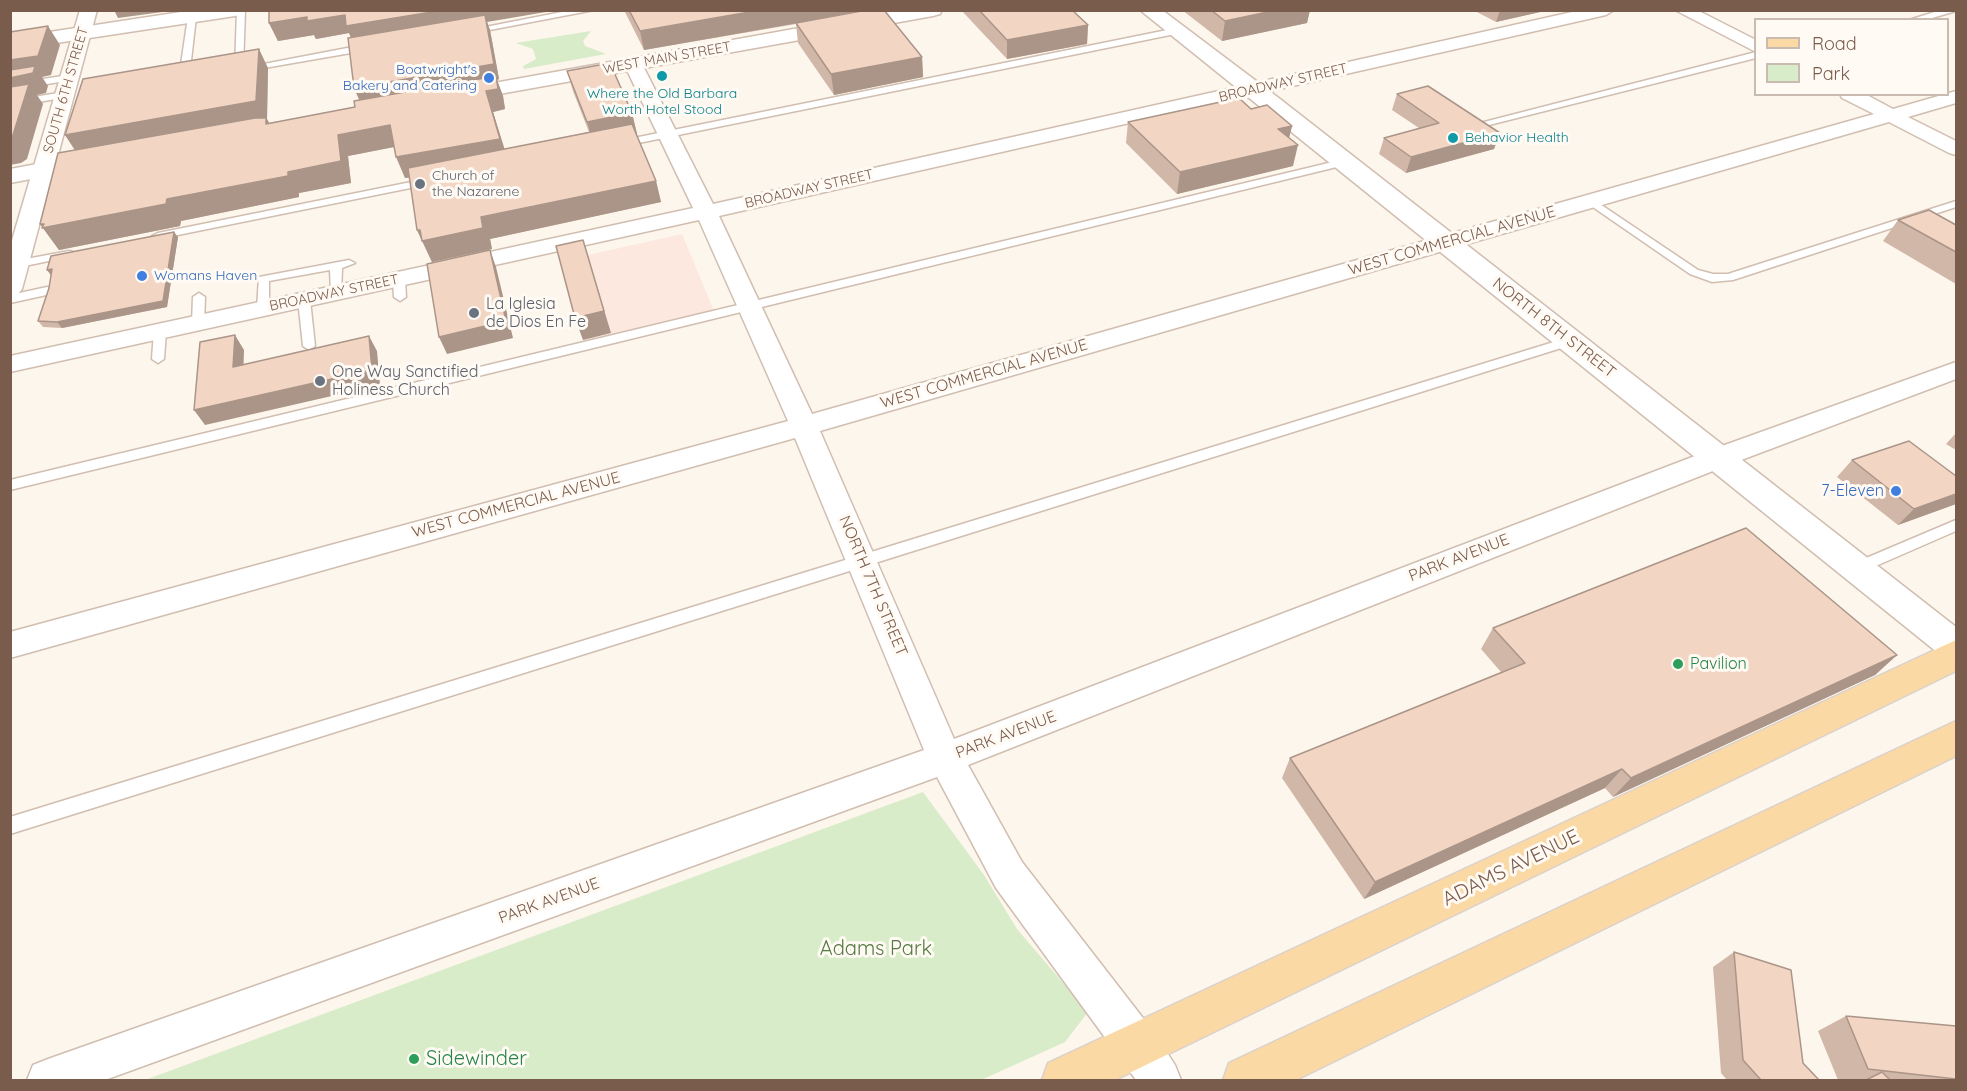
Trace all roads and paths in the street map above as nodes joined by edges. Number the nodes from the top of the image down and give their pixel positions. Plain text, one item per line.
1 (89, 10) edge
2 (235, 10) edge
3 (241, 10) edge
4 (590, 10) edge
5 (933, 10) edge
6 (1149, 10) edge
7 (1606, 10) edge
8 (1683, 10) edge
9 (1953, 10) edge
10 (192, 17) junction
11 (1920, 18) edge
12 (1177, 31) junction
13 (461, 32) edge
14 (82, 33) junction
15 (10, 44) edge
16 (379, 46) edge
17 (1754, 46) edge
18 (1754, 55) edge
19 (633, 64) junction
20 (238, 69) junction
21 (227, 71) edge
22 (195, 76) edge
23 (184, 78) junction
24 (173, 80) edge
25 (10, 87) edge
26 (1254, 89) junction
27 (67, 92) junction
28 (1852, 96) edge
29 (1956, 97) edge
30 (432, 100) edge
31 (10, 104) edge
32 (1890, 116) junction
33 (1485, 123) edge
34 (666, 134) junction
35 (608, 146) edge
36 (1956, 149) edge
37 (114, 157) edge
38 (1345, 162) junction
39 (43, 170) junction
40 (10, 176) edge
41 (444, 179) edge
42 (1591, 201) junction
43 (1956, 204) edge
44 (706, 212) junction
45 (145, 239) edge
46 (1446, 242) junction
47 (75, 253) edge
48 (14, 266) edge
49 (10, 289) edge
50 (47, 291) edge
51 (337, 293) junction
52 (199, 297) dead end
53 (10, 299) edge
54 (304, 300) junction
55 (749, 307) junction
56 (263, 309) junction
57 (198, 323) junction
58 (160, 331) junction
59 (1570, 341) junction
60 (309, 346) dead end
61 (158, 359) dead end
62 (10, 364) edge
63 (1956, 370) edge
64 (804, 426) junction
65 (1718, 458) junction
66 (10, 485) edge
67 (1956, 525) edge
68 (862, 560) junction
69 (1857, 568) junction
70 (10, 645) edge
71 (1956, 647) edge
72 (1956, 655) edge
73 (1956, 738) edge
74 (945, 758) junction
75 (10, 826) edge
76 (1138, 1046) junction
77 (48, 1080) edge
78 (1065, 1080) edge
79 (1160, 1080) edge
80 (1246, 1080) edge

1 - 14 street, SOUTH 6TH STREET
2 - 10 street
3 - 20 lane
4 - 13 lane
5 - 19 street, WEST MAIN STREET
6 - 12 street, NORTH 8TH STREET
7 - 26 street, BROADWAY STREET
8 - 17 street
9 - 11 lane
10 - 14 street
10 - 23 lane
12 - 26 street, NORTH 8TH STREET
12 - 34 lane
14 - 15 street
14 - 27 street, SOUTH 6TH STREET
16 - 20 lane
18 - 33 lane
19 - 30 street, WEST MAIN STREET
19 - 34 street, NORTH 7TH STREET
20 - 21 lane
22 - 23 lane
23 - 24 lane
25 - 27 lane
26 - 38 street, NORTH 8TH STREET
26 - 44 street, BROADWAY STREET
27 - 31 lane
27 - 39 street, SOUTH 6TH STREET
28 - 32 street
29 - 32 street, WEST COMMERCIAL AVENUE
32 - 36 street
32 - 42 street, WEST COMMERCIAL AVENUE
34 - 35 lane
34 - 44 street, NORTH 7TH STREET
37 - 39 street
38 - 46 street, NORTH 8TH STREET
38 - 55 lane
39 - 40 street
39 - 48 street, SOUTH 6TH STREET
41 - 45 lane
42 - 43 lane
42 - 46 street, WEST COMMERCIAL AVENUE
44 - 51 street, BROADWAY STREET
44 - 55 street, NORTH 7TH STREET
46 - 59 street, NORTH 8TH STREET
46 - 64 street, WEST COMMERCIAL AVENUE
47 - 48 lane
48 - 49 street, SOUTH 6TH STREET
50 - 53 lane
51 - 54 street, BROADWAY STREET
51 - 56 lane
52 - 57 lane
54 - 56 street, BROADWAY STREET
54 - 60 lane
55 - 64 street, NORTH 7TH STREET
55 - 66 lane
56 - 57 street, BROADWAY STREET
57 - 58 street, BROADWAY STREET
58 - 61 lane
58 - 62 street, BROADWAY STREET
59 - 65 street, NORTH 8TH STREET
59 - 68 lane
63 - 65 street, PARK AVENUE
64 - 68 street, NORTH 7TH STREET
64 - 70 street, WEST COMMERCIAL AVENUE
65 - 69 street, NORTH 8TH STREET
65 - 74 street, PARK AVENUE
67 - 69 lane
68 - 74 street, NORTH 7TH STREET
68 - 75 lane
69 - 71 street, NORTH 8TH STREET
72 - 76 main road, ADAMS AVENUE
73 - 80 main road
74 - 76 street, NORTH 7TH STREET
74 - 77 street, PARK AVENUE
76 - 78 main road, ADAMS AVENUE
76 - 79 street, NORTH 7TH STREET

